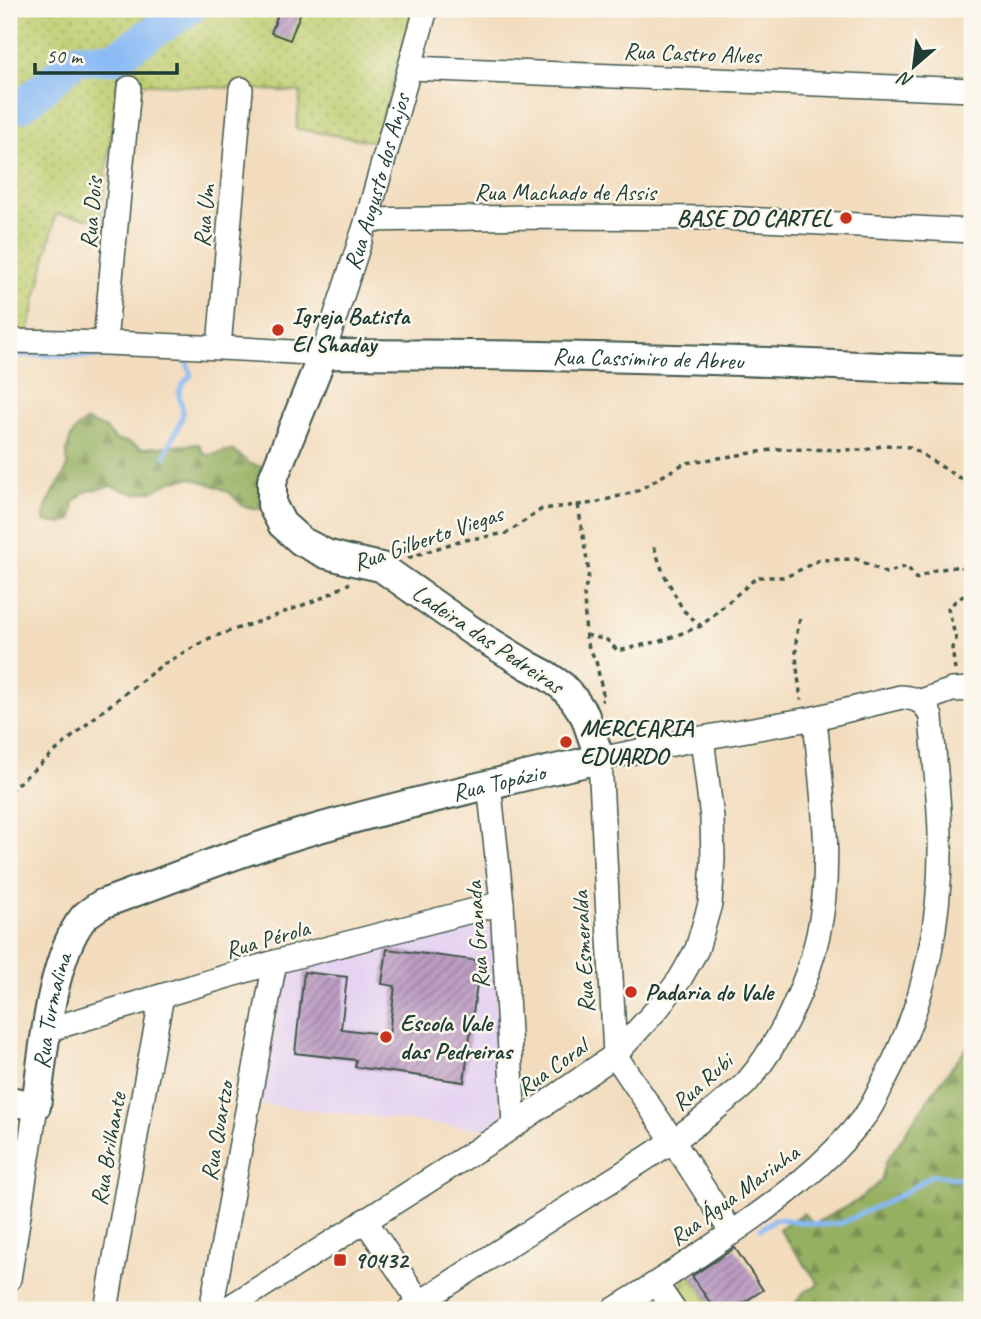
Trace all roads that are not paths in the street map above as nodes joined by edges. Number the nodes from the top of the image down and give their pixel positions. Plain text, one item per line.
1 (426, 9) edge
2 (410, 68) junction
3 (129, 88) dead end
4 (241, 89) dead end
5 (972, 90) edge
6 (367, 220) junction
7 (972, 231) edge
8 (9, 341) edge
9 (105, 342) junction
10 (219, 347) junction
11 (323, 354) junction
12 (972, 370) edge
13 (382, 567) joint
14 (965, 689) edge
15 (921, 701) junction
16 (809, 719) junction
17 (702, 738) junction
18 (600, 759) junction
19 (489, 784) junction
20 (502, 903) junction
21 (86, 915) joint
22 (275, 962) junction
23 (162, 996) junction
24 (47, 1031) junction
25 (615, 1055) junction
26 (22, 1104) edge
27 (514, 1125) junction
28 (673, 1142) junction
29 (365, 1220) junction
30 (732, 1233) junction
31 (9, 1279) edge
32 (656, 1284) junction
33 (418, 1308) edge
34 (106, 1310) edge
35 (211, 1310) edge
36 (225, 1310) edge
37 (613, 1310) edge
38 (674, 1310) edge

1 - 2 street, Rua Augusto dos Anjos
2 - 5 street, Rua Castro Alves
2 - 6 street, Rua Augusto dos Anjos
3 - 9 street, Rua Dois
4 - 10 street, Rua Um
6 - 7 street, Rua Machado de Assis
6 - 11 street, Rua Augusto dos Anjos
8 - 9 street
9 - 10 street
10 - 11 street
11 - 12 street, Rua Cassimiro de Abreu
11 - 13 street, Rua Augusto dos Anjos
13 - 18 street, Ladeira das Pedreiras
14 - 15 street, Rua Topázio
15 - 16 street, Rua Topázio
15 - 30 street, Rua Água Marinha
16 - 17 street, Rua Topázio
16 - 28 street, Rua Rubi
17 - 18 street, Rua Topázio
17 - 25 street, Rua Coral
18 - 19 street, Rua Topázio
18 - 25 street, Rua Esmeralda
19 - 20 street, Rua Granada
19 - 21 street, Rua Topázio
20 - 22 street, Rua Pérola
20 - 27 street, Rua Granada
21 - 24 street, Rua Turmalina
22 - 23 street, Rua Pérola
22 - 35 street, Rua Quartzo
23 - 24 street, Rua Pérola
23 - 34 street, Rua Brilhante
24 - 26 street, Rua Turmalina
25 - 27 street, Rua Coral
25 - 28 street
26 - 31 street, Rua Turmalina
27 - 29 street, Rua Coral
28 - 30 street
28 - 33 street, Rua Rubi
29 - 33 street
29 - 36 street, Rua Coral
30 - 32 street, Rua Água Marinha
32 - 37 street, Rua Água Marinha
32 - 38 street

